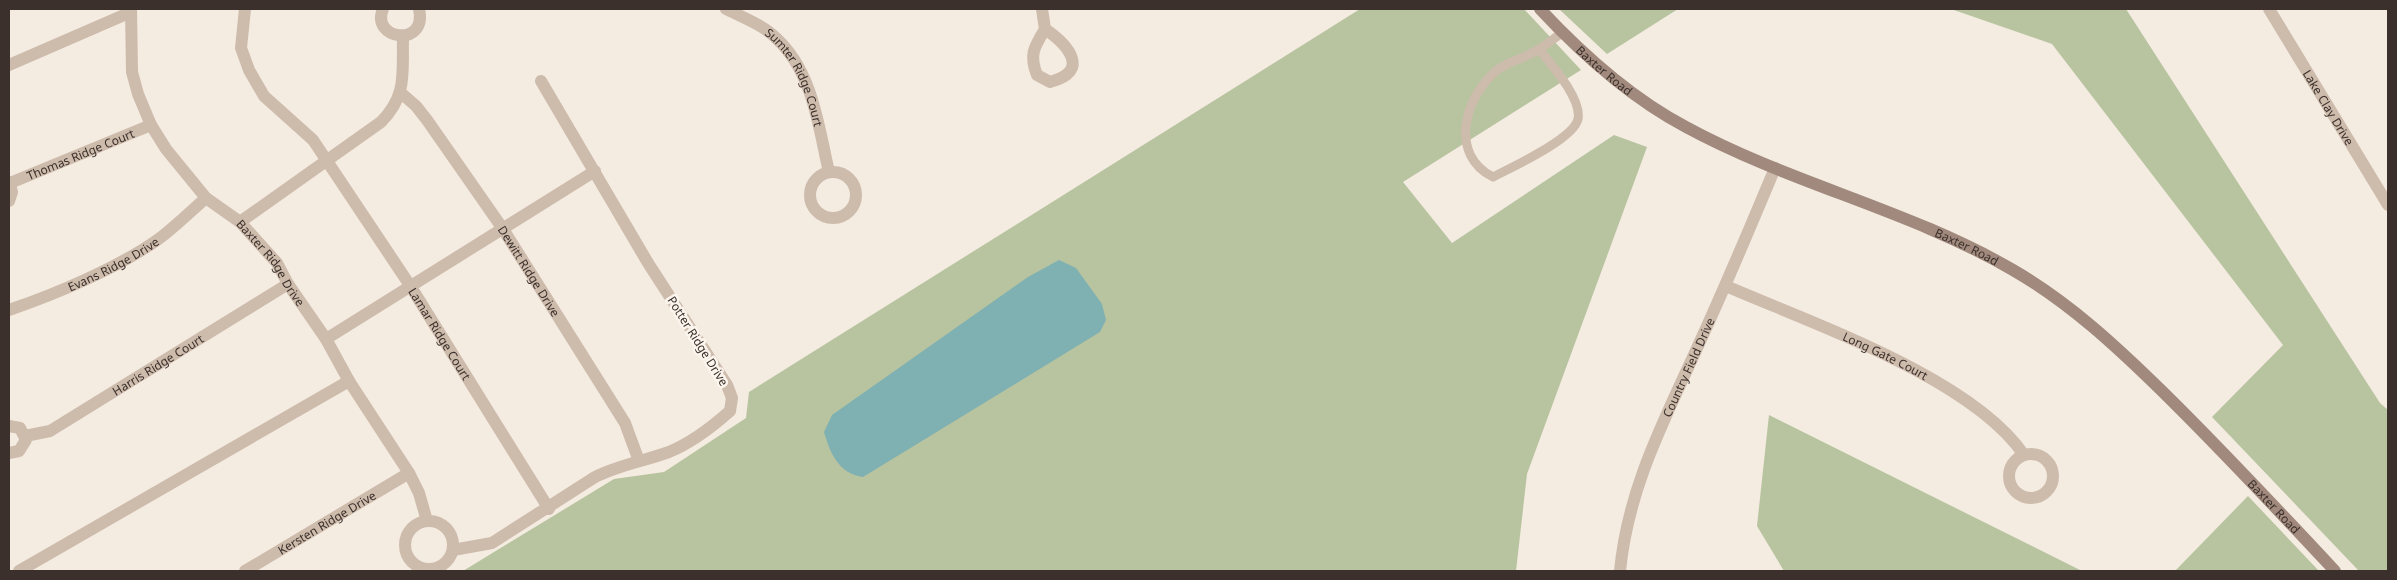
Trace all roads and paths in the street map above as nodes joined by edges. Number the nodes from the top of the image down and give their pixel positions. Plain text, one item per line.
1 (245, 9) edge
2 (382, 9) edge
3 (419, 9) edge
4 (726, 9) edge
5 (1042, 9) edge
6 (1540, 9) edge
7 (2269, 9) edge
8 (131, 10) edge
9 (1045, 29) dead end
10 (1563, 32) junction
11 (403, 36) junction
12 (1539, 49) junction
13 (9, 65) edge
14 (541, 81) dead end
15 (401, 93) junction
16 (151, 125) junction
17 (326, 160) junction
18 (1775, 168) junction
19 (595, 171) junction
20 (829, 172) dead end
21 (9, 183) edge
22 (206, 198) junction
23 (9, 201) edge
24 (2388, 205) edge
25 (240, 222) junction
26 (504, 229) junction
27 (288, 284) junction
28 (1726, 286) junction
29 (411, 287) junction
30 (9, 310) edge
31 (326, 340) junction
32 (349, 380) junction
33 (9, 426) edge
34 (25, 436) junction
35 (9, 453) edge
36 (2024, 455) dead end
37 (639, 461) junction
38 (409, 473) junction
39 (549, 509) junction
40 (427, 521) junction
41 (453, 550) junction
42 (19, 571) edge
43 (245, 571) edge
44 (1620, 571) edge
45 (2335, 571) edge

1 - 17 street, Lamar Ridge Court
2 - 11 street
3 - 11 street
4 - 20 street, Sumter Ridge Court
5 - 9 street
6 - 10 main road, Baxter Road
7 - 24 street, Lake Clay Drive
8 - 13 street
8 - 16 street, Baxter Ridge Drive
10 - 12 lane
10 - 18 main road, Baxter Road
11 - 15 street
12 - 12 lane
14 - 19 street, Potter Ridge Drive
15 - 17 street
15 - 26 street, Dewitt Ridge Drive
16 - 21 street, Thomas Ridge Court
16 - 22 street, Baxter Ridge Drive
17 - 25 street
17 - 29 street, Lamar Ridge Court
18 - 28 street, Country Field Drive
18 - 45 main road, Baxter Road
19 - 26 street
19 - 37 street, Potter Ridge Drive
21 - 23 street, Thomas Ridge Court
22 - 25 street, Baxter Ridge Drive
22 - 30 street, Evans Ridge Drive
25 - 27 street, Baxter Ridge Drive
26 - 29 street
26 - 37 street, Dewitt Ridge Drive
27 - 31 street, Baxter Ridge Drive
27 - 34 street, Harris Ridge Court
28 - 36 street, Long Gate Court
28 - 44 street, Country Field Drive
29 - 31 street
29 - 39 street, Lamar Ridge Court
31 - 32 street, Baxter Ridge Drive
32 - 38 street, Baxter Ridge Drive
32 - 42 street
33 - 34 street
34 - 35 street
37 - 39 street, Potter Ridge Drive
38 - 40 street, Baxter Ridge Drive
38 - 43 street, Kersten Ridge Drive
39 - 41 street, Potter Ridge Drive
40 - 41 street
40 - 41 street

